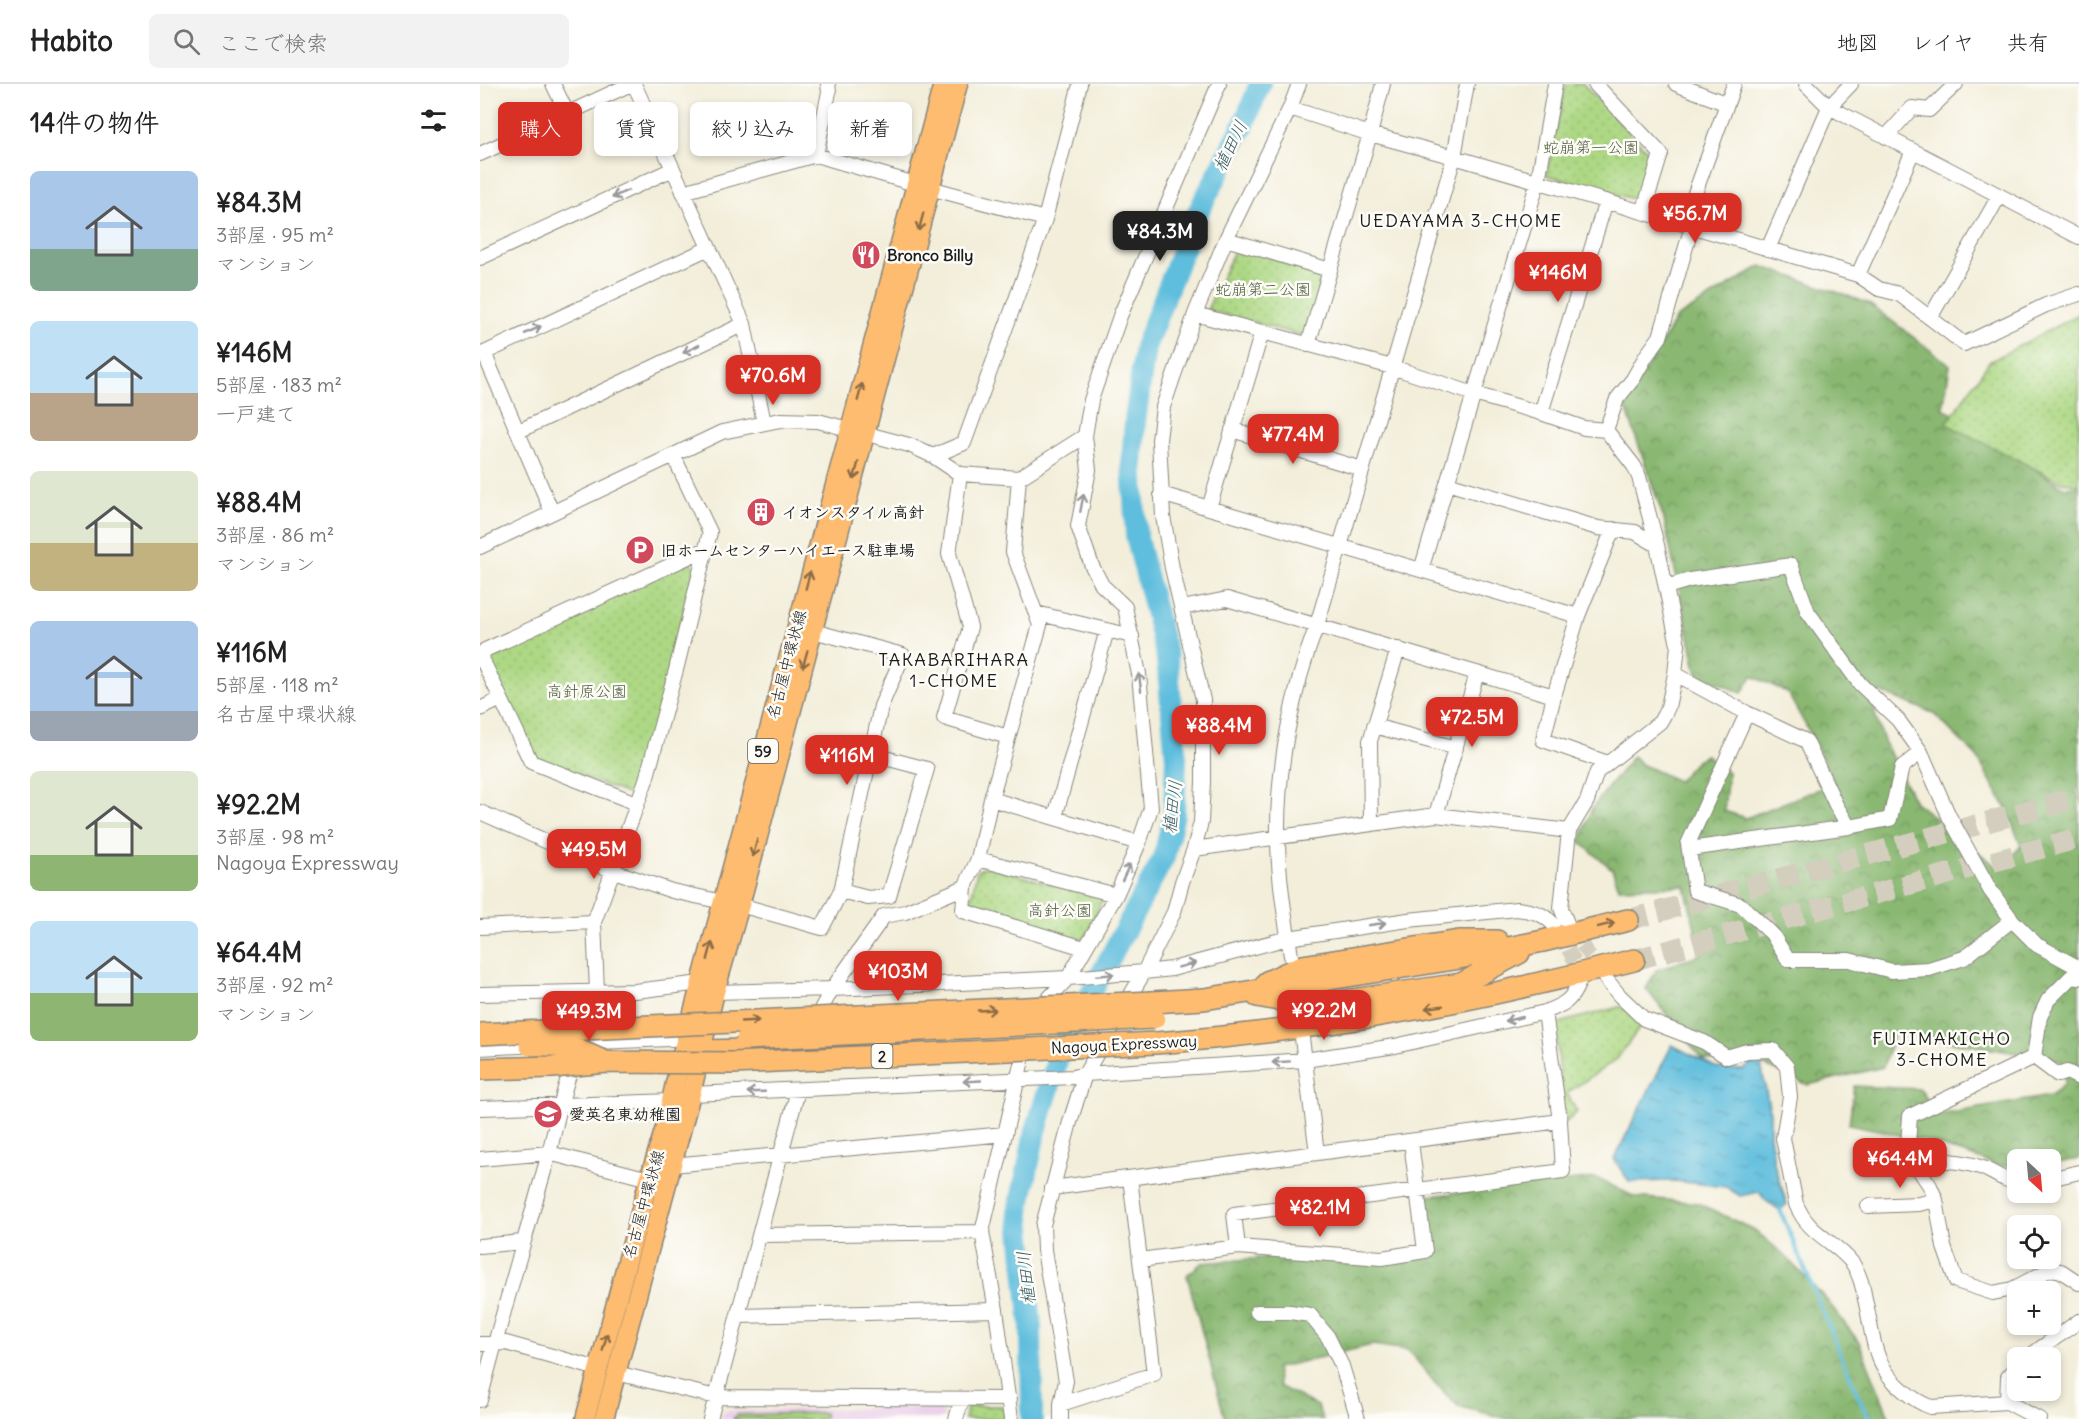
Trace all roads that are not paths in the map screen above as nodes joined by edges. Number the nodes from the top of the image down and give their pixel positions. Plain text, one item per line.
1 (553, 84) edge
2 (632, 84) edge
3 (828, 84) edge
4 (943, 84) edge
5 (958, 84) edge
6 (1080, 84) edge
7 (1218, 84) edge
8 (1299, 84) edge
9 (1383, 84) edge
10 (1467, 84) edge
11 (1555, 84) edge
12 (1596, 84) edge
13 (1676, 84) edge
14 (1734, 84) edge
15 (1806, 84) edge
16 (1851, 84) edge
17 (1956, 84) edge
18 (562, 102) edge
19 (1727, 104) junction
20 (582, 106) edge
21 (1829, 107) junction
22 (1290, 108) junction
23 (1370, 134) junction
24 (1886, 137) junction
25 (498, 146) edge
26 (1913, 151) junction
27 (480, 154) edge
28 (816, 154) joint
29 (809, 156) edge
30 (1454, 157) junction
31 (673, 169) junction
32 (1538, 181) junction
33 (922, 186) junction
34 (683, 192) junction
35 (1999, 196) junction
36 (1606, 201) junction
37 (1643, 212) junction
38 (1045, 219) junction
39 (1688, 225) junction
40 (2079, 237) edge
41 (1226, 239) junction
42 (709, 248) junction
43 (1768, 249) junction
44 (480, 258) edge
45 (1330, 270) junction
46 (1858, 275) junction
47 (2079, 294) edge
48 (1195, 314) junction
49 (1930, 318) junction
50 (744, 324) junction
51 (1262, 332) junction
52 (1308, 345) junction
53 (482, 354) edge
54 (1392, 367) junction
55 (1474, 394) junction
56 (1541, 413) junction
57 (764, 423) junction
58 (858, 430) junction
59 (1232, 430) junction
60 (1606, 430) junction
61 (519, 431) junction
62 (1085, 436) junction
63 (673, 455) junction
64 (933, 456) junction
65 (1362, 469) junction
66 (960, 474) junction
67 (1018, 478) junction
68 (1447, 483) junction
69 (1161, 494) junction
70 (1209, 508) junction
71 (552, 512) junction
72 (1613, 529) junction
73 (1657, 545) junction
74 (1340, 546) junction
75 (480, 547) edge
76 (706, 549) junction
77 (1421, 570) junction
78 (1666, 587) junction
79 (1182, 608) junction
80 (1036, 613) junction
81 (1578, 616) junction
82 (1317, 626) junction
83 (1107, 630) junction
84 (813, 631) junction
85 (1132, 636) junction
86 (1398, 650) junction
87 (1477, 673) junction
88 (1675, 674) junction
89 (1554, 696) junction
90 (501, 699) junction
91 (480, 710) edge
92 (1747, 713) junction
93 (1374, 726) junction
94 (1008, 737) junction
95 (1456, 748) junction
96 (1921, 752) junction
97 (870, 754) junction
98 (1608, 763) junction
99 (991, 799) junction
100 (636, 804) junction
101 (480, 812) edge
102 (1436, 815) junction
103 (1055, 817) junction
104 (1371, 824) junction
105 (1849, 827) junction
106 (1569, 831) junction
107 (1278, 838) junction
108 (1139, 843) junction
109 (1194, 849) junction
110 (1689, 849) junction
111 (978, 859) junction
112 (611, 870) junction
113 (965, 887) junction
114 (841, 891) junction
115 (1116, 895) junction
116 (732, 904) junction
117 (1628, 920) tunnel mouth
118 (2012, 920) junction
119 (594, 922) junction
120 (480, 927) edge
121 (1553, 927) junction
122 (1288, 938) junction
123 (1084, 948) junction
124 (1291, 956) dead end
125 (1634, 960) tunnel mouth
126 (2079, 968) edge
127 (1144, 972) junction
128 (1074, 978) junction
129 (1605, 978) tunnel mouth
130 (2079, 978) edge
131 (1579, 982) dead end
132 (708, 988) junction
133 (832, 989) junction
134 (597, 991) junction
135 (480, 994) edge
136 (1049, 998) dead end
137 (1545, 1012) junction
138 (480, 1024) edge
139 (1154, 1024) junction
140 (608, 1028) junction
141 (803, 1030) dead end
142 (480, 1034) edge
143 (1298, 1034) junction
144 (581, 1043) junction
145 (693, 1045) junction
146 (480, 1048) edge
147 (2034, 1058) junction
148 (480, 1059) edge
149 (575, 1059) junction
150 (1022, 1060) dead end
151 (1305, 1060) junction
152 (607, 1062) junction
153 (480, 1064) edge
154 (480, 1069) edge
155 (1079, 1076) junction
156 (2079, 1078) edge
157 (480, 1079) edge
158 (1024, 1079) junction
159 (798, 1090) junction
160 (691, 1094) junction
161 (672, 1101) junction
162 (560, 1105) junction
163 (480, 1108) edge
164 (1560, 1121) junction
165 (1005, 1134) junction
166 (1411, 1142) junction
167 (549, 1153) junction
168 (1317, 1153) junction
169 (781, 1154) junction
170 (480, 1159) edge
171 (1914, 1162) junction
172 (672, 1165) junction
173 (2079, 1172) edge
174 (2061, 1176) edge
175 (1130, 1178) junction
176 (649, 1179) junction
177 (2007, 1180) edge
178 (1052, 1188) junction
179 (1417, 1190) junction
180 (1936, 1200) junction
181 (1868, 1206) dead end
182 (982, 1232) junction
183 (760, 1235) junction
184 (522, 1242) junction
185 (480, 1246) edge
186 (1238, 1247) junction
187 (1140, 1260) junction
188 (2079, 1283) edge
189 (996, 1310) junction
190 (1257, 1312) dead end
191 (738, 1316) junction
192 (2079, 1321) edge
193 (487, 1343) edge
194 (2042, 1347) edge
195 (598, 1369) junction
196 (616, 1373) junction
197 (716, 1398) junction
198 (962, 1399) junction
199 (1010, 1399) junction
200 (480, 1400) edge
201 (2007, 1402) joint
202 (1061, 1404) junction
203 (585, 1419) edge
204 (604, 1419) edge
205 (710, 1419) edge
206 (956, 1419) edge
207 (1011, 1419) edge
208 (1061, 1419) edge
209 (1358, 1419) edge
210 (2039, 1419) edge

1 - 18 street
2 - 20 street
2 - 31 street
3 - 28 street
4 - 33 main road, 名古屋中環状線 / 59
5 - 33 main road, 名古屋中環状線 / 59
6 - 38 street
7 - 62 street
8 - 22 street
9 - 23 street
10 - 30 street
11 - 32 street
12 - 37 street
13 - 19 street
14 - 19 street
15 - 21 street
16 - 21 street
17 - 24 street
19 - 39 street
21 - 24 street
21 - 43 street
22 - 23 street
22 - 41 street
23 - 30 street
23 - 45 street
24 - 26 street
25 - 27 street
26 - 35 street
26 - 46 street
28 - 33 street
29 - 34 street
30 - 32 street
30 - 54 street
31 - 34 street
31 -> 44 street
32 - 36 street
32 - 55 street
33 - 38 street
33 - 58 main road, 名古屋中環状線 / 59
34 - 42 street
35 - 40 street
35 - 49 street
36 - 37 street
36 - 56 street
37 - 39 street
38 - 64 street
39 - 43 street
39 - 60 street
41 - 45 street
41 - 48 street
42 - 50 street
53 -> 42 street
43 - 46 street
45 - 52 street
46 - 49 street
47 - 49 street
48 - 51 street
48 - 69 street
50 - 57 street
50 -> 61 street
51 - 52 street
51 - 59 street
52 - 54 street
53 - 61 street
54 - 55 street
54 - 65 street
55 - 56 street
55 - 68 street
56 - 60 street
57 - 58 street
57 - 63 street
58 - 64 street
58 -> 84 main road, 名古屋中環状線 / 59
116 -> 58 main road, 名古屋中環状線 / 59
59 - 65 street
59 - 70 street
60 - 73 street
61 - 71 street
62 - 67 street
85 -> 62 street
63 - 71 street
63 - 76 street
64 - 66 street
65 - 74 street
66 - 67 street
66 - 94 street
67 - 80 street
68 - 72 street
68 - 77 street
69 - 70 street
69 - 79 street
70 - 74 street
71 - 75 street
72 - 73 street
72 - 81 street
73 - 78 street
74 - 77 street
74 - 82 street
76 - 90 street
76 - 100 street
77 - 81 street
78 - 88 street
78 - 96 street
79 - 82 street
79 - 109 street
80 - 83 street
80 - 94 street
81 - 89 street
82 - 86 street
82 - 107 street
83 - 85 street
83 - 103 street
84 - 97 street
84 -> 116 main road, 名古屋中環状線 / 59
108 -> 85 street
86 - 87 street
86 - 93 street
87 - 89 street
87 - 95 street
88 - 92 street
88 - 98 street
89 - 98 street
90 - 91 street
90 - 100 street
92 - 105 street
92 - 110 street
93 - 95 street
93 - 104 street
94 - 99 street
95 - 102 street
96 - 105 street
96 - 118 street
97 - 114 street
97 - 114 street
98 - 106 street
99 - 103 street
99 - 111 street
100 - 112 street
101 - 112 street
102 - 104 street
102 - 106 street
103 - 108 street
104 - 107 street
105 - 110 street
106 - 121 street
107 - 109 street
107 - 122 street
115 -> 108 street
109 - 127 street
110 - 118 street
111 - 113 street
111 - 115 street
112 - 116 street
112 - 119 street
113 - 123 street
113 - 133 street
114 - 116 street
115 - 123 street
116 - 132 main road, 名古屋中環状線 / 59
121 -> 117 highway, 2
118 - 126 street
119 - 120 street
119 - 134 street
122 -> 121 street
121 - 139 highway, Nagoya Expressway / 2
122 - 124 street
127 -> 122 street
123 - 128 street
125 -> 143 highway, Nagoya Expressway / 2
128 -> 127 street
127 - 155 street
128 - 133 street
128 - 136 street
129 - 201 street
130 - 147 street
131 - 137 street
132 - 133 street
132 - 134 street
132 - 145 main road, 名古屋中環状線 / 59
133 - 141 street
134 - 135 street
134 - 144 street
137 -> 151 street
137 - 164 street
138 - 140 highway, bridge
140 -> 139 highway, Nagoya Expressway / 2, bridge
139 - 143 highway, Nagoya Expressway / 2
139 - 145 highway
139 - 152 highway, Nagoya Expressway / 2, bridge
140 - 142 highway, bridge
143 - 151 street
144 - 145 street
144 - 146 street
144 - 149 street
145 - 149 street
145 - 160 main road, 名古屋中環状線 / 59
145 - 161 main road, 名古屋中環状線 / 59
146 - 152 highway, bridge
147 - 156 street
147 - 171 street
148 - 152 highway, bridge
149 - 153 street
149 - 162 street
150 - 158 street
151 -> 155 street
151 - 168 street
152 - 154 highway, bridge
152 - 157 highway, bridge
155 - 158 street
155 - 178 street
158 -> 159 street
158 - 165 street
159 -> 160 street
159 - 169 street
160 - 172 main road, 名古屋中環状線 / 59
161 - 162 street
161 - 176 main road, 名古屋中環状線 / 59
162 - 163 street
162 - 167 street
164 - 166 street
164 - 179 street
165 - 169 street
165 - 182 street
166 - 168 street
166 - 179 street
167 - 170 street
167 - 176 street
167 - 184 street
168 - 175 street
169 - 172 street
169 - 183 street
171 - 177 street
171 - 180 street
172 - 196 main road, 名古屋中環状線 / 59
173 - 174 street
175 - 178 street
175 - 187 street
195 -> 176 main road, 名古屋中環状線 / 59
178 - 202 street
179 - 186 street
179 - 186 street
180 - 181 street
180 - 188 street
182 - 183 street
182 - 189 street
183 - 191 street
184 - 185 street
184 - 193 street
186 - 187 street
187 - 202 street
189 - 191 street
189 - 199 street
190 - 209 street
191 - 197 street
192 - 194 street
193 - 195 street
193 - 200 street
195 - 203 main road, 名古屋中環状線 / 59
196 - 197 street
196 - 204 main road, 名古屋中環状線 / 59
197 - 198 street
197 - 205 street
198 - 199 street
198 - 206 street
199 - 207 street
201 - 210 street
202 - 208 street

